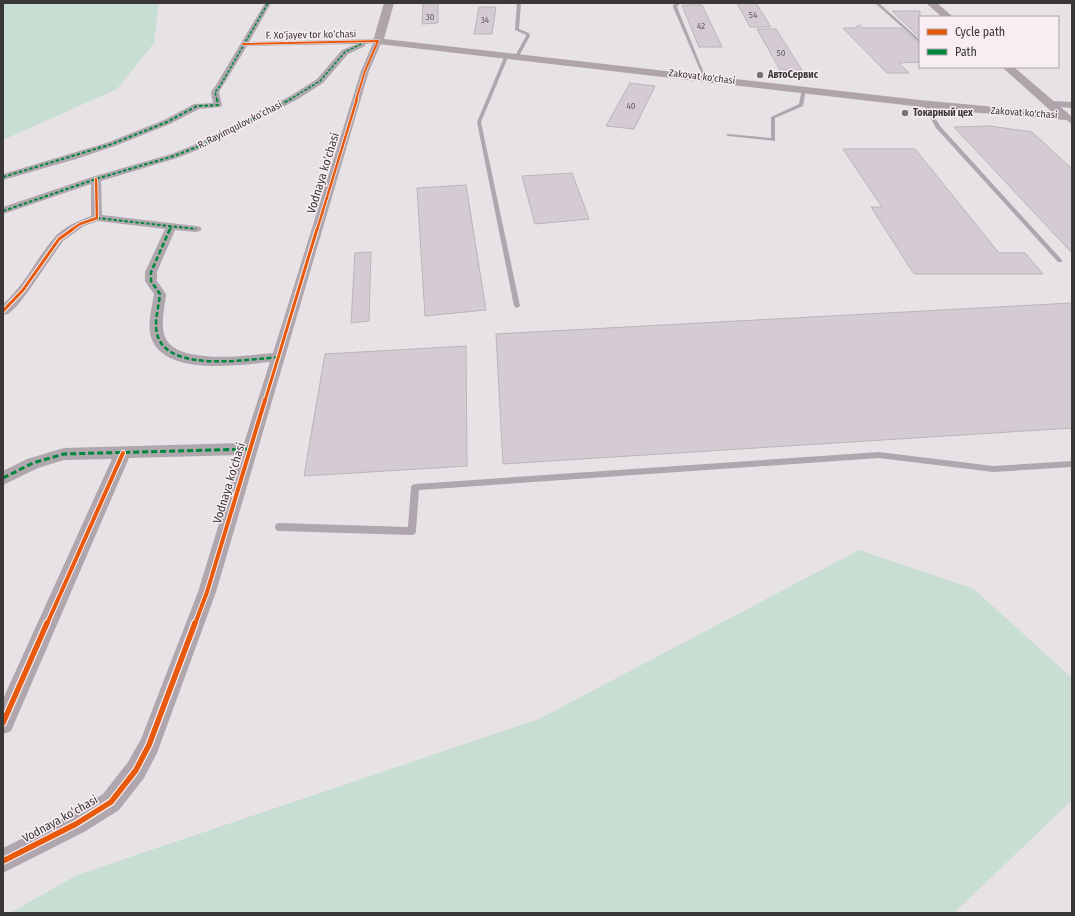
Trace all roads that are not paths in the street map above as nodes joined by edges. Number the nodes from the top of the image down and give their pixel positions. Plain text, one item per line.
1 (268, 3) edge
2 (389, 3) edge
3 (519, 3) edge
4 (678, 3) edge
5 (877, 3) edge
6 (931, 3) edge
7 (947, 16) edge
8 (919, 41) edge
9 (373, 42) junction
10 (243, 44) junction
11 (512, 55) junction
12 (1008, 68) edge
13 (705, 77) junction
14 (804, 89) junction
15 (924, 103) junction
16 (1052, 104) junction
17 (1072, 105) edge
18 (1069, 119) edge
19 (728, 135) dead end
20 (3, 177) edge
21 (96, 179) junction
22 (3, 211) edge
23 (98, 218) junction
24 (171, 227) junction
25 (196, 229) dead end
26 (1060, 261) dead end
27 (517, 306) dead end
28 (3, 311) edge
29 (279, 357) junction
30 (250, 449) junction
31 (123, 453) junction
32 (1072, 464) edge
33 (3, 478) edge
34 (279, 527) dead end
35 (3, 723) edge
36 (3, 861) edge

1 - 10 street, F. Xo‘jayev tor ko‘chasi
2 - 9 main road
3 - 11 lane
4 - 13 lane
5 - 8 lane
6 - 7 main road
9 - 10 street, F. Xo‘jayev tor ko‘chasi
9 - 11 main road, Zakovat ko'chasi
9 - 21 street, R. Rayimqulov ko‘chasi
9 - 29 street, Vodnaya ko‘chasi
10 - 20 street, F. Xo‘jayev tor ko‘chasi
11 - 13 main road, Zakovat ko'chasi
11 - 27 lane
12 - 16 main road
13 - 14 main road, Zakovat ko'chasi
14 - 15 main road, Zakovat ko'chasi
14 - 19 lane
15 - 18 main road, Zakovat ko'chasi
15 - 26 lane
16 - 17 street
16 - 18 main road
21 - 22 street, R. Rayimqulov ko‘chasi
21 - 23 street
23 - 24 street
23 - 28 street
24 - 25 street
24 - 29 street
29 - 30 street, Vodnaya ko‘chasi
30 - 31 street, Vodnaya ko‘chasi
30 - 36 street, Vodnaya ko‘chasi
31 - 33 street, Vodnaya ko‘chasi
31 - 35 street
32 - 34 lane

